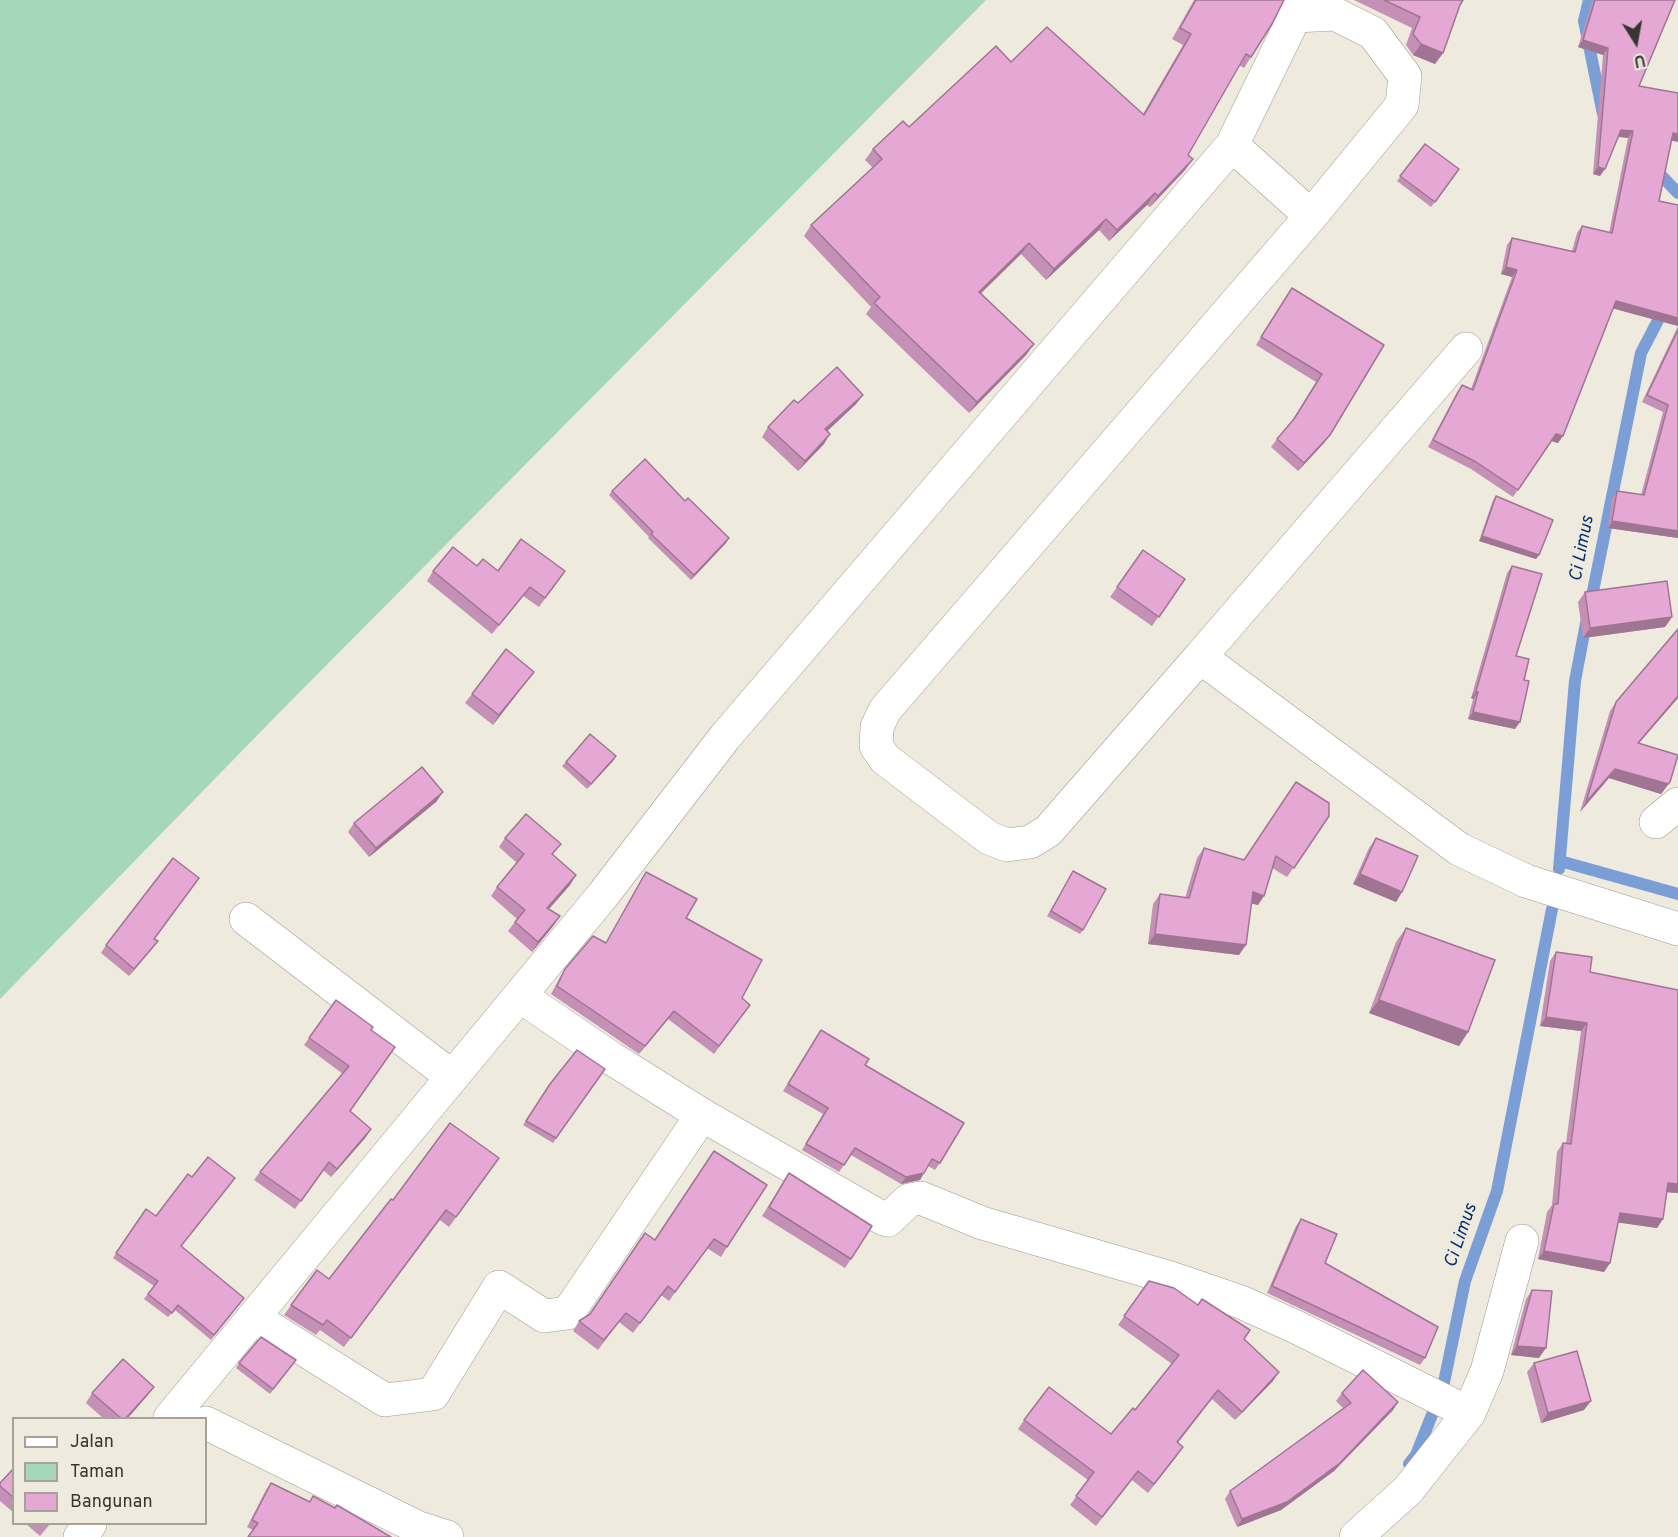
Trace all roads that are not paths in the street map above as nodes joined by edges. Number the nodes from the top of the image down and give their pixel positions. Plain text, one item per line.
1 (1296, 8) edge
2 (1232, 145) junction
3 (1311, 216) junction
4 (1466, 349) dead end
5 (1200, 657) junction
6 (246, 919) dead end
7 (1678, 929) edge
8 (520, 996) junction
9 (451, 1076) junction
10 (702, 1115) junction
11 (1522, 1241) dead end
12 (254, 1318) junction
13 (1470, 1413) junction
14 (187, 1417) edge
15 (207, 1427) edge
16 (89, 1525) edge
17 (80, 1537) edge
18 (447, 1537) edge
19 (1356, 1537) edge

1 - 2 street
1 - 3 street
2 - 3 street
2 - 8 street
3 - 5 street
4 - 5 street
5 - 7 street
6 - 9 street
8 - 9 street
8 - 10 street
9 - 12 street
10 - 12 street
10 - 13 street
11 - 13 street
12 - 14 street
13 - 19 street
15 - 18 street
16 - 17 street

